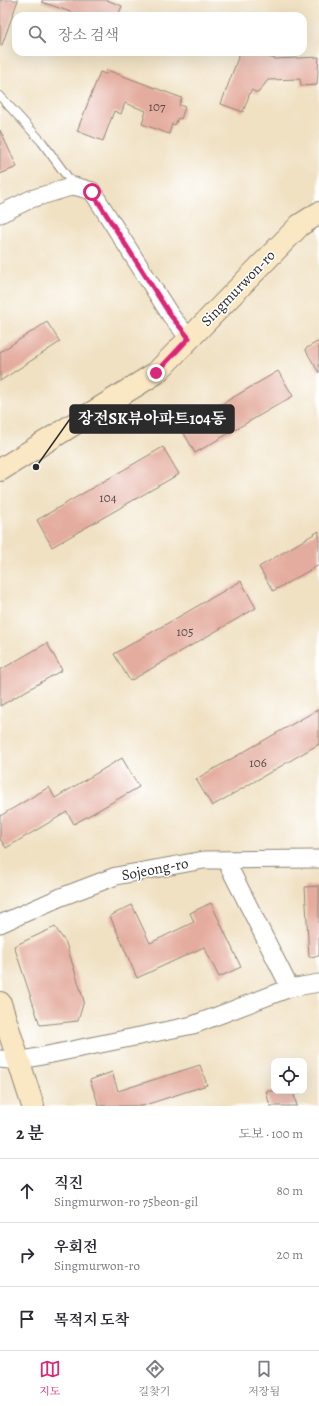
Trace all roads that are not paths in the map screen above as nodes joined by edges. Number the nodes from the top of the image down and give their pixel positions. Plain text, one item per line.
1 (0, 96) edge
2 (74, 186) junction
3 (319, 213) edge
4 (0, 214) edge
5 (189, 338) junction
6 (0, 470) edge
7 (319, 859) edge
8 (226, 861) junction
9 (0, 924) edge
10 (319, 983) edge
11 (290, 988) junction
12 (0, 1004) edge
13 (9, 1060) edge
14 (33, 1106) edge

1 - 2 lane
2 - 4 street
2 - 5 street
3 - 5 main road, Singmurwon-ro
5 - 6 main road, Singmurwon-ro
7 - 8 street, Sojeong-ro
8 - 9 street, Sojeong-ro
8 - 11 street
10 - 11 street
11 - 13 street
12 - 13 main road
13 - 14 main road

